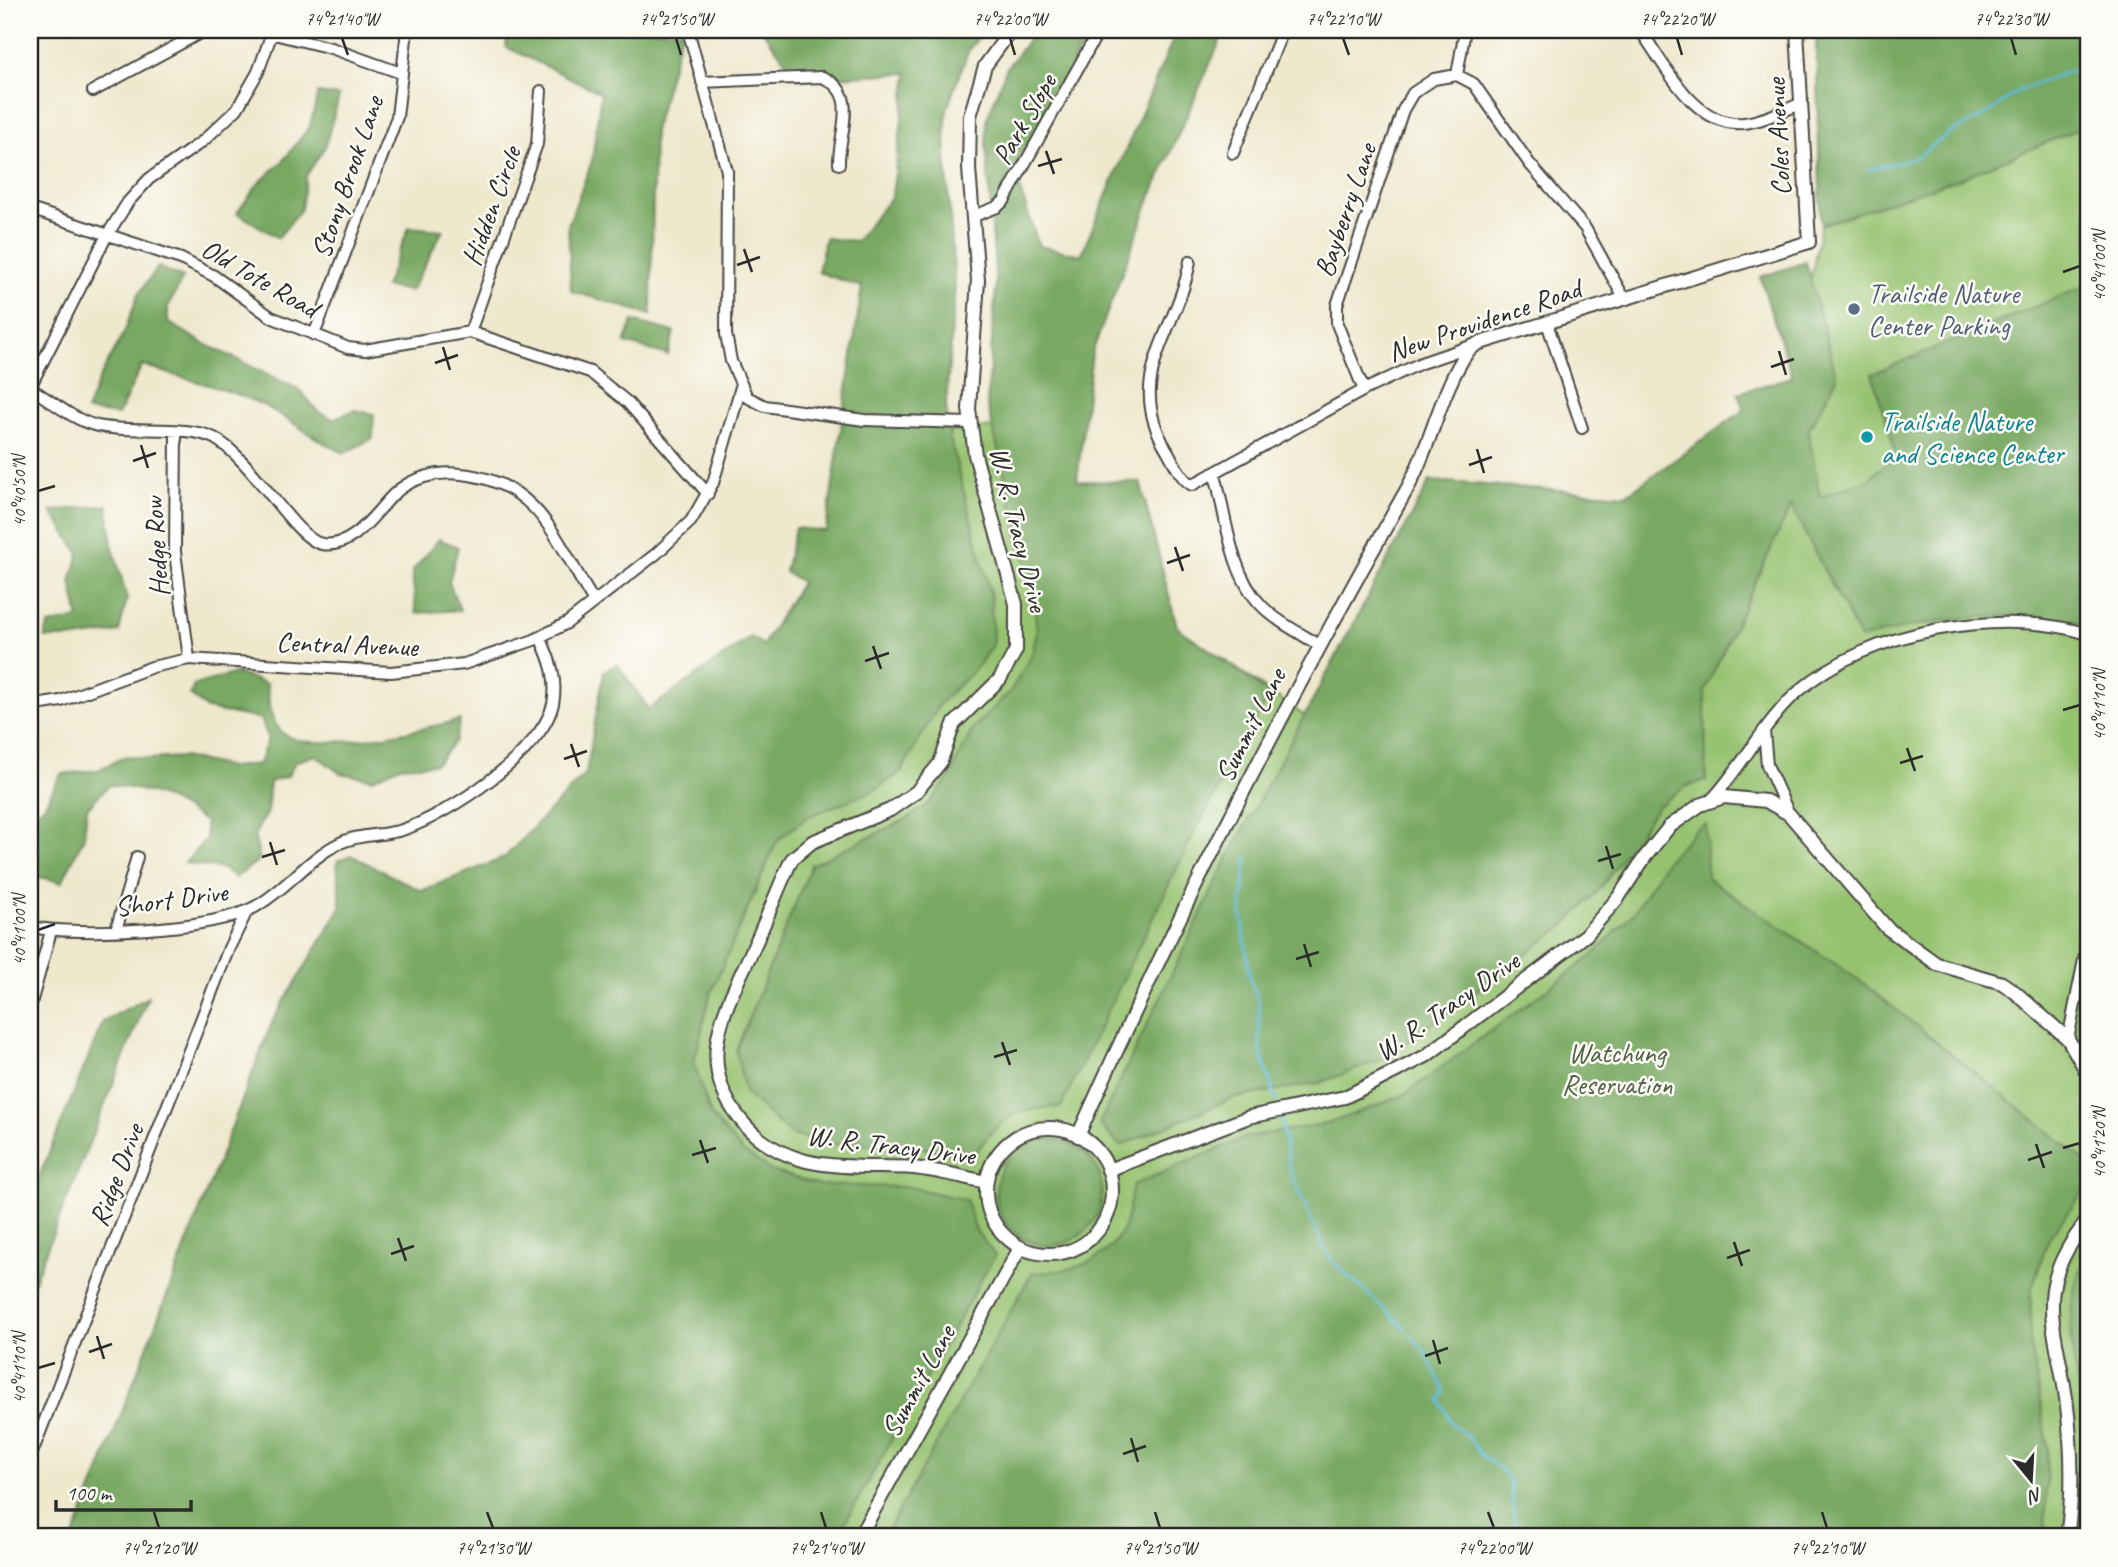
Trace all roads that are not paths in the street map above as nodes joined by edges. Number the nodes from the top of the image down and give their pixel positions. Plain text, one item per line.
1 (216, 30) edge
2 (258, 30) edge
3 (407, 30) edge
4 (688, 30) edge
5 (1011, 30) edge
6 (1099, 30) edge
7 (1283, 30) edge
8 (1465, 30) edge
9 (1640, 30) edge
10 (1797, 30) edge
11 (273, 31) edge
12 (401, 73) junction
13 (1457, 75) junction
14 (702, 82) junction
15 (93, 91) dead end
16 (541, 91) dead end
17 (1800, 104) junction
18 (1233, 153) dead end
19 (839, 164) dead end
20 (30, 209) edge
21 (974, 216) junction
22 (106, 237) junction
23 (1809, 242) joint
24 (1190, 261) dead end
25 (1624, 298) junction
26 (1547, 324) junction
27 (470, 332) junction
28 (314, 335) junction
29 (1477, 344) junction
30 (30, 387) edge
31 (741, 387) junction
32 (1364, 390) junction
33 (969, 423) junction
34 (1582, 428) dead end
35 (176, 432) junction
36 (1215, 474) junction
37 (708, 494) junction
38 (594, 602) junction
39 (2088, 634) edge
40 (540, 637) junction
41 (1319, 646) junction
42 (189, 659) junction
43 (30, 706) edge
44 (1764, 731) junction
45 (1712, 799) junction
46 (1789, 814) junction
47 (138, 857) dead end
48 (247, 911) junction
49 (30, 927) edge
50 (116, 930) junction
51 (51, 931) junction
52 (2088, 940) edge
53 (30, 1007) edge
54 (2068, 1039) junction
55 (2088, 1074) edge
56 (1078, 1136) junction
57 (1108, 1170) junction
58 (986, 1182) junction
59 (2088, 1220) edge
60 (1020, 1248) junction
61 (30, 1458) edge
62 (859, 1537) edge
63 (2067, 1537) edge

1 - 15 street
2 - 11 street
3 - 12 street, Stony Brook Lane
4 - 14 street
5 - 21 street, W. R. Tracy Drive
6 - 21 street, Park Slope
7 - 18 street
8 - 13 street
9 - 17 street
10 - 17 street, Coles Avenue
11 - 12 street
11 - 22 street
12 - 28 street, Stony Brook Lane
13 - 25 street
13 - 32 street, Bayberry Lane
14 - 19 street
14 - 31 street
16 - 27 street, Hidden Circle
17 - 23 street, Coles Avenue
20 - 22 street, Old Tote Road
21 - 33 street, W. R. Tracy Drive
22 - 28 street, Old Tote Road
22 - 30 street
23 - 25 street, New Providence Road
24 - 36 street, New Providence Road
25 - 26 street, New Providence Road
26 - 29 street, New Providence Road
26 - 34 street
27 - 28 street, Old Tote Road
27 - 37 street, Old Tote Road
29 - 32 street, New Providence Road
29 - 41 street, Summit Lane
30 - 35 street
31 - 33 street
31 - 37 street, Central Avenue
32 - 36 street, New Providence Road
33 - 58 street, W. R. Tracy Drive
35 - 38 street
35 - 42 street, Hedge Row
36 - 41 street
37 - 38 street, Central Avenue
38 - 40 street, Central Avenue
39 - 44 street, W. R. Tracy Drive
40 - 42 street, Central Avenue
40 - 48 street, Short Drive
41 - 56 street, Summit Lane
42 - 43 street, Central Avenue
44 - 45 street, W. R. Tracy Drive
44 - 46 street
45 - 46 street
45 - 57 street, W. R. Tracy Drive
46 - 54 street
47 - 50 street
48 - 50 street, Short Drive
48 - 61 street, Ridge Drive
49 - 51 street, Short Drive
50 - 51 street, Short Drive
51 - 53 street
52 - 54 street
54 - 55 street
56 - 57 street
56 - 58 street
57 - 60 street
58 - 60 street
59 - 63 street
60 - 62 street, Summit Lane

